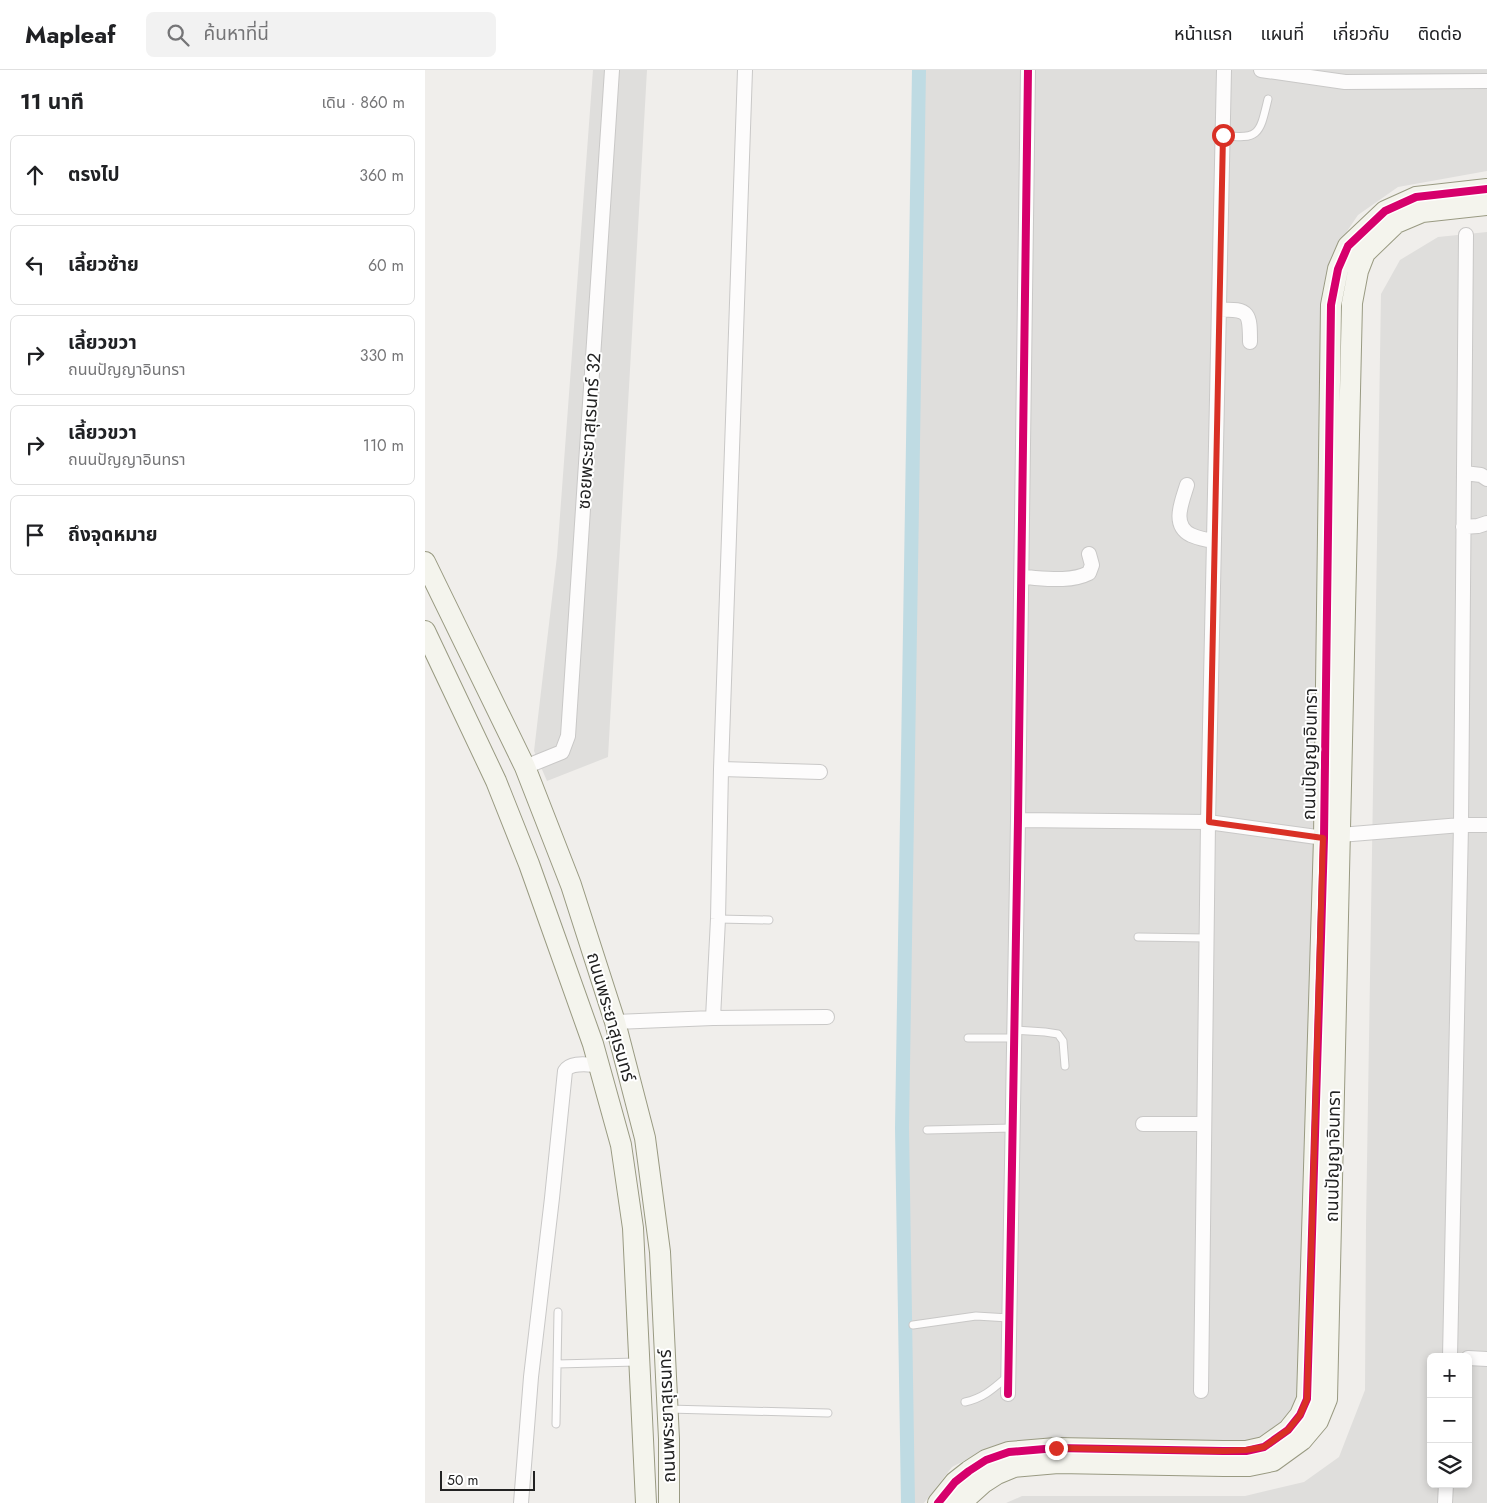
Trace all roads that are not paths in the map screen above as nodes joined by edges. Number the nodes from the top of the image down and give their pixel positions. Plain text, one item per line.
1 (612, 70) edge
2 (745, 70) edge
3 (1028, 70) edge
4 (1224, 70) edge
5 (1261, 70) edge
6 (1487, 81) edge
7 (1268, 99) dead end
8 (1223, 135) junction
9 (1487, 189) edge
10 (1487, 205) edge
11 (1466, 234) dead end
12 (1219, 310) junction
13 (1250, 342) dead end
14 (1464, 473) junction
15 (1487, 479) edge
16 (1187, 486) dead end
17 (1487, 523) edge
18 (1463, 527) junction
19 (1214, 541) junction
20 (1089, 554) dead end
21 (425, 562) edge
22 (1022, 577) junction
23 (425, 631) edge
24 (525, 768) junction
25 (721, 768) junction
26 (820, 772) dead end
27 (1018, 820) junction
28 (1209, 822) junction
29 (1461, 825) junction
30 (1487, 825) edge
31 (1332, 837) junction
32 (718, 919) junction
33 (769, 920) dead end
34 (1138, 937) dead end
35 (1207, 938) junction
36 (827, 1017) dead end
37 (713, 1018) junction
38 (615, 1022) junction
39 (1014, 1034) junction
40 (968, 1038) dead end
41 (599, 1065) junction
42 (1065, 1066) dead end
43 (1143, 1124) dead end
44 (1204, 1124) junction
45 (1013, 1128) junction
46 (927, 1130) dead end
47 (558, 1312) dead end
48 (1009, 1318) junction
49 (913, 1325) dead end
50 (1450, 1353) edge
51 (1472, 1358) edge
52 (1487, 1359) edge
53 (640, 1362) junction
54 (557, 1364) junction
55 (1008, 1376) junction
56 (1201, 1391) dead end
57 (1008, 1394) dead end
58 (965, 1402) dead end
59 (668, 1409) junction
60 (828, 1413) dead end
61 (556, 1424) dead end
62 (1446, 1488) edge
63 (521, 1503) edge
64 (646, 1503) edge
65 (669, 1503) edge
66 (938, 1503) edge
67 (961, 1503) edge
68 (1445, 1503) edge

1 - 24 street, ซอยพระยาสุเรนทร์ 32
2 - 25 street
3 - 22 street
4 - 8 street
5 - 6 street
7 - 8 lane
8 - 12 street
9 - 31 street, ถนนปัญญาอินทรา
10 - 31 street, ถนนปัญญาอินทรา
11 - 14 street
12 - 13 street
12 - 19 street
14 - 15 street
14 - 18 street
16 - 19 street
17 - 18 street
18 - 29 street
19 - 28 street
20 - 22 street
21 - 24 street, ถนนพระยาสุเรนทร์
22 - 27 street
23 - 41 street, ถนนพระยาสุเรนทร์
24 - 38 street, ถนนพระยาสุเรนทร์
25 - 26 street
25 - 32 street
27 - 28 street
27 - 39 street
28 - 31 street
28 - 35 street
29 - 30 street
29 - 31 street
29 - 50 street
31 - 66 street, ถนนปัญญาอินทรา
31 - 67 street, ถนนปัญญาอินทรา
32 - 33 lane
32 - 37 street
34 - 35 lane
35 - 44 street
36 - 37 street
37 - 38 street
38 - 59 street, ถนนพระยาสุเรนทร์
39 - 40 lane
39 - 42 lane
39 - 45 street
41 - 53 street, ถนนพระยาสุเรนทร์
41 - 63 street
43 - 44 street
44 - 56 street
45 - 46 lane
45 - 48 street
47 - 54 lane
48 - 49 lane
48 - 55 street
51 - 52 street
53 - 54 lane
53 - 64 street, ถนนพระยาสุเรนทร์
54 - 61 lane
55 - 57 street
55 - 58 lane
59 - 60 lane
59 - 65 street, ถนนพระยาสุเรนทร์
62 - 68 street

